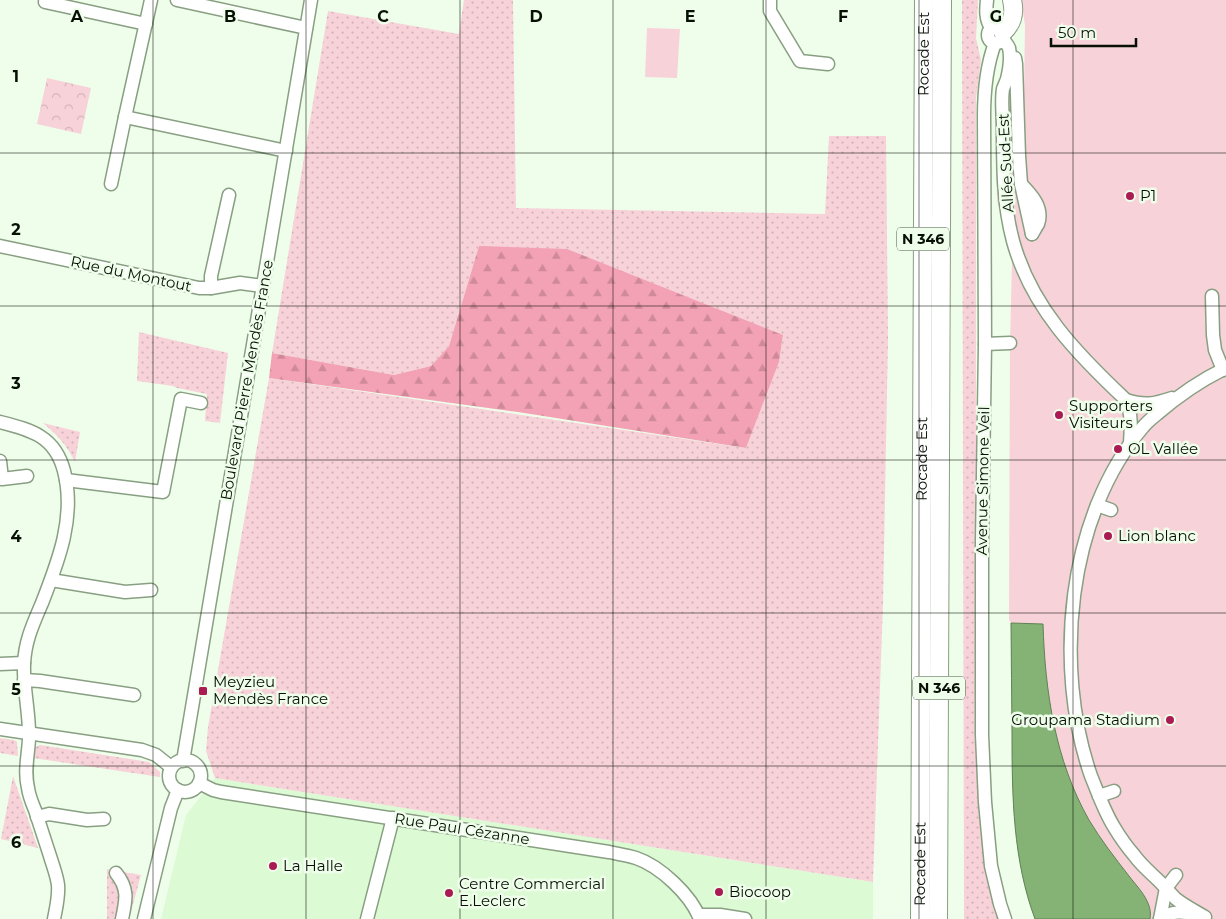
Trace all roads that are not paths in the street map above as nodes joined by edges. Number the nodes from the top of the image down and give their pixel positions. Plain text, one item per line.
1 (151, 0) edge
2 (177, 0) edge
3 (311, 0) edge
4 (770, 0) edge
5 (924, 0) edge
6 (942, 0) edge
7 (987, 0) edge
8 (1012, 0) edge
9 (45, 2) dead end
10 (146, 24) junction
11 (306, 28) junction
12 (1000, 38) junction
13 (828, 64) dead end
14 (125, 117) junction
15 (286, 151) junction
16 (1019, 156) junction
17 (111, 184) dead end
18 (1021, 184) junction
19 (229, 195) dead end
20 (1005, 196) junction
21 (0, 246) edge
22 (263, 286) junction
23 (211, 288) junction
24 (1212, 296) dead end
25 (1010, 343) dead end
26 (985, 344) junction
27 (1223, 366) edge
28 (1179, 396) junction
29 (1126, 400) junction
30 (201, 403) dead end
31 (1, 425) edge
32 (1130, 443) junction
33 (0, 461) edge
34 (27, 476) dead end
35 (66, 480) junction
36 (1097, 506) junction
37 (1111, 510) dead end
38 (51, 580) junction
39 (151, 590) dead end
40 (24, 663) junction
41 (0, 664) edge
42 (24, 680) junction
43 (134, 695) dead end
44 (0, 729) edge
45 (29, 733) junction
46 (183, 760) junction
47 (172, 768) junction
48 (199, 783) junction
49 (178, 790) junction
50 (1114, 791) dead end
51 (1099, 796) junction
52 (37, 817) junction
53 (393, 818) junction
54 (104, 819) dead end
55 (116, 873) dead end
56 (1176, 875) dead end
57 (1166, 888) junction
58 (700, 917) edge
59 (1207, 918) edge
60 (54, 919) edge
61 (122, 919) edge
62 (144, 919) edge
63 (367, 919) edge
64 (745, 919) edge
65 (920, 919) edge
66 (938, 919) edge
67 (1005, 919) edge
68 (1160, 919) edge

1 - 10 street
2 - 11 street
3 - 11 street, Boulevard Pierre Mendès France
4 - 13 street
5 - 65 highway, Rocade Est / N 346
6 - 66 highway, Rocade Est / N 346
7 - 12 street
8 - 12 highway
9 - 10 street
10 - 14 street
11 - 15 street, Boulevard Pierre Mendès France
12 - 16 street
12 - 20 street, Allée Sud-Est
12 - 26 street, Avenue Simone Veil
14 - 15 street
14 - 17 street
15 - 22 street, Boulevard Pierre Mendès France
16 - 18 street
16 - 20 street
18 - 18 street
19 - 23 street
20 - 29 street, Allée Sud-Est
21 - 23 street, Rue du Montout
22 - 23 street, Rue du Montout
22 - 46 street, Boulevard Pierre Mendès France
24 - 27 street
25 - 26 street
26 - 67 street, Avenue Simone Veil
27 - 28 street
28 - 29 street
28 - 32 street
29 - 32 street
30 - 35 street
31 - 35 street
32 - 36 street
33 - 34 street
35 - 38 street
36 - 37 street
36 - 51 street
38 - 39 street
38 - 40 street
40 - 41 street
40 - 42 street
42 - 43 street
42 - 45 street
44 - 45 street
45 - 47 street
45 - 52 street
46 - 47 street
46 - 48 street
47 - 49 street
48 - 49 street
48 - 53 street, Rue Paul Cézanne
49 - 62 street
50 - 51 street
51 - 57 street
52 - 54 street
52 - 60 street
53 - 58 street, Rue Paul Cézanne
53 - 63 street
55 - 61 street
56 - 57 street
57 - 59 street
57 - 68 street
58 - 64 street
59 - 68 street

